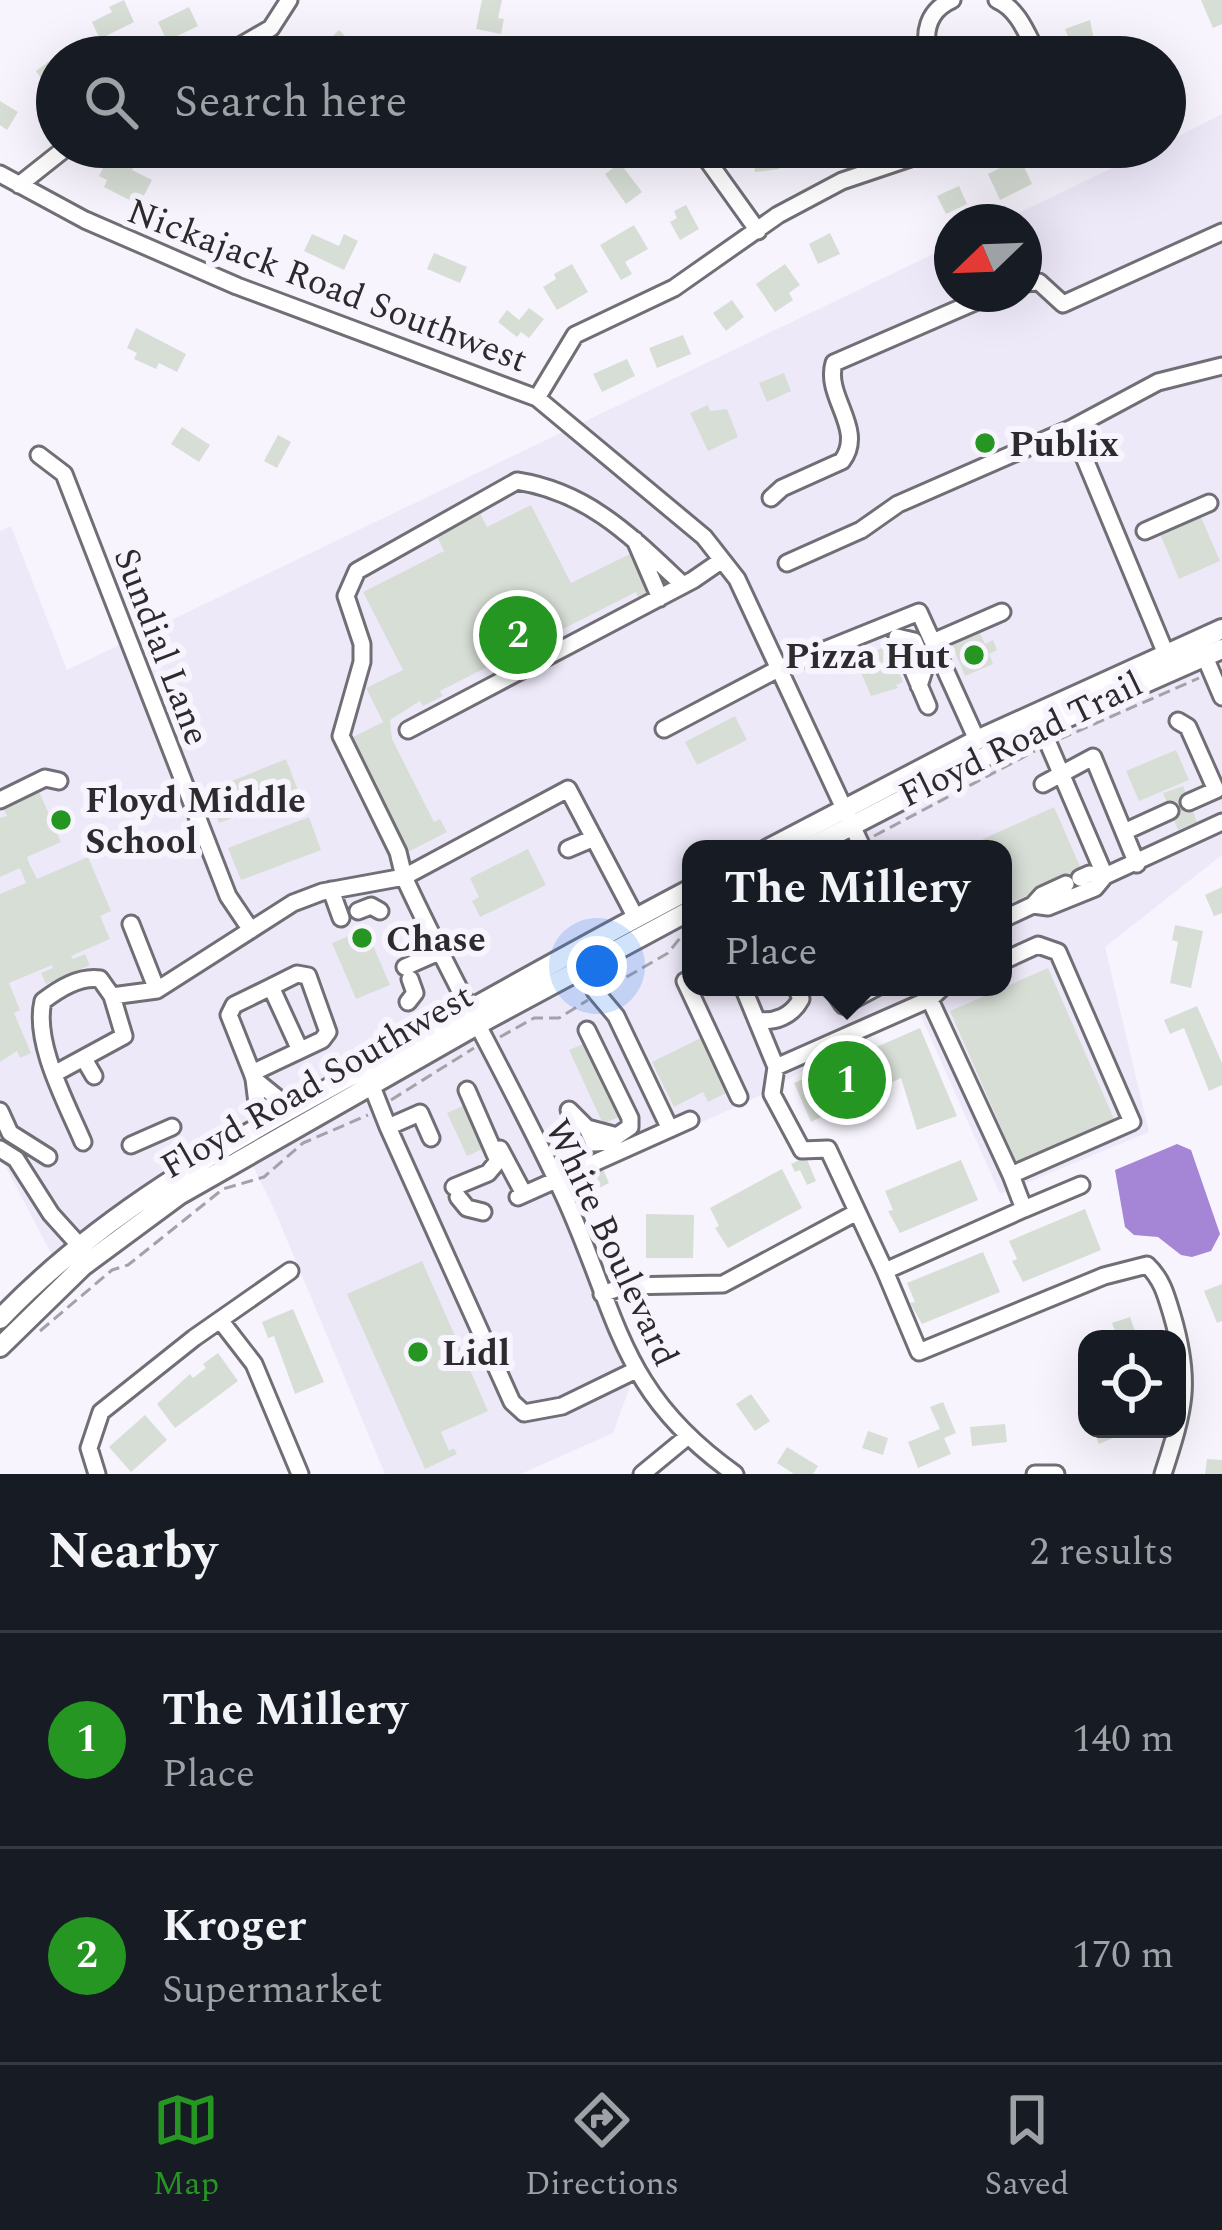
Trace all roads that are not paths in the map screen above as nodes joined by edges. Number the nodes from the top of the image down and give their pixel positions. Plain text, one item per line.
1 (289, 0) edge
2 (952, 0) edge
3 (997, 0) edge
4 (257, 36) edge
5 (927, 36) edge
6 (1027, 36) edge
7 (40, 168) edge
8 (713, 168) edge
9 (882, 168) edge
10 (0, 174) edge
11 (19, 185) junction
12 (758, 231) junction
13 (1222, 232) edge
14 (1042, 284) edge
15 (952, 312) edge
16 (1222, 366) edge
17 (537, 398) junction
18 (1072, 428) junction
19 (39, 455) dead end
20 (771, 498) dead end
21 (1209, 503) dead end
22 (1144, 531) dead end
23 (635, 540) junction
24 (722, 560) junction
25 (787, 562) dead end
26 (683, 585) junction
27 (660, 598) junction
28 (1002, 612) dead end
29 (1222, 629) edge
30 (932, 642) junction
31 (901, 644) junction
32 (1166, 654) junction
33 (1213, 660) edge
34 (780, 668) junction
35 (920, 686) junction
36 (1222, 698) edge
37 (928, 706) dead end
38 (1178, 721) dead end
39 (664, 729) dead end
40 (408, 730) dead end
41 (1045, 737) junction
42 (977, 740) junction
43 (1061, 774) junction
44 (59, 781) dead end
45 (1043, 784) dead end
46 (0, 800) edge
47 (1190, 802) dead end
48 (1170, 811) dead end
49 (1222, 822) edge
50 (855, 831) edge
51 (1124, 832) junction
52 (594, 838) junction
53 (812, 840) edge
54 (568, 849) dead end
55 (1137, 864) junction
56 (1105, 876) junction
57 (404, 878) junction
58 (331, 890) junction
59 (682, 894) edge
60 (1033, 904) junction
61 (358, 911) dead end
62 (380, 911) dead end
63 (1012, 914) edge
64 (682, 915) edge
65 (341, 918) dead end
66 (636, 918) junction
67 (131, 924) dead end
68 (251, 930) junction
69 (439, 952) junction
70 (1012, 957) edge
71 (585, 966) junction
72 (271, 987) junction
73 (157, 990) junction
74 (112, 996) junction
75 (693, 996) edge
76 (746, 996) edge
77 (800, 996) edge
78 (922, 996) edge
79 (934, 996) edge
80 (408, 1002) dead end
81 (616, 1016) junction
82 (474, 1017) junction
83 (757, 1020) junction
84 (46, 1041) junction
85 (300, 1050) junction
86 (84, 1059) junction
87 (776, 1067) junction
88 (54, 1074) junction
89 (94, 1076) dead end
90 (253, 1076) junction
91 (371, 1084) junction
92 (739, 1097) dead end
93 (291, 1109) junction
94 (569, 1110) dead end
95 (0, 1111) edge
96 (690, 1120) dead end
97 (260, 1126) junction
98 (172, 1127) dead end
99 (388, 1127) junction
100 (670, 1129) junction
101 (431, 1138) dead end
102 (83, 1142) dead end
103 (130, 1144) dead end
104 (0, 1149) edge
105 (48, 1157) dead end
106 (510, 1170) junction
107 (1011, 1175) junction
108 (555, 1180) junction
109 (1081, 1185) dead end
110 (456, 1192) junction
111 (1024, 1210) junction
112 (483, 1212) dead end
113 (857, 1212) junction
114 (80, 1245) junction
115 (290, 1271) dead end
116 (885, 1271) junction
117 (602, 1294) junction
118 (0, 1318) edge
119 (220, 1320) junction
120 (0, 1347) edge
121 (636, 1370) junction
122 (687, 1437) junction
123 (97, 1474) edge
124 (300, 1474) edge
125 (642, 1474) edge
126 (735, 1474) edge
127 (1035, 1474) edge
128 (1056, 1474) edge
129 (1163, 1474) edge

1 - 4 street
2 - 5 street
3 - 6 street
7 - 11 street
8 - 12 street
9 - 12 street
10 - 11 street, Nickajack Road Southwest
11 - 17 street, Nickajack Road Southwest
12 - 17 street
13 - 14 street
15 - 20 street
16 - 18 street
17 - 24 street, Nickajack Road Southwest
18 - 25 street
18 - 32 street
19 - 68 street, Sundial Lane
21 - 22 street
23 - 26 street, White Boulevard
23 - 27 street
23 - 57 street, White Boulevard
24 - 26 street
24 - 34 street, Nickajack Road Southwest
26 - 27 street
27 - 40 street
28 - 30 street
29 - 32 main road
30 - 31 street
30 - 42 street
31 - 34 street
31 - 35 street
31 - 35 street
32 - 42 main road
33 - 36 street
33 - 41 main road
34 - 39 street
34 - 50 street, Nickajack Road Southwest
35 - 37 street
38 - 47 street
41 - 43 street
41 - 50 main road
42 - 50 main road
43 - 45 street
43 - 51 street
43 - 56 street
44 - 46 street
48 - 51 street
49 - 55 street
50 - 53 main road
51 - 55 street
52 - 54 street
52 - 57 street
52 - 66 street
55 - 56 street
56 - 60 street
56 - 60 street
57 - 58 street
57 - 69 street, White Boulevard
58 - 65 street
58 - 68 street
59 - 66 main road, Floyd Road Southwest
60 - 63 street
61 - 62 street
64 - 71 main road, Floyd Road Southwest
66 - 82 main road, Floyd Road Southwest
67 - 73 street
68 - 73 street
69 - 80 street
69 - 82 street, White Boulevard
70 - 107 street
71 - 81 street
71 - 82 main road, Floyd Road Southwest
72 - 85 street
72 - 85 street
72 - 90 street
73 - 74 street
74 - 84 street
74 - 86 street
75 - 92 street
76 - 83 street
77 - 83 street
78 - 87 street
79 - 107 street
81 - 94 street
81 - 100 street
82 - 91 main road, Floyd Road Southwest
82 - 93 main road, Floyd Road Southwest
82 - 108 street, White Boulevard
83 - 87 street
84 - 86 street
84 - 88 street
85 - 90 street
86 - 88 street
86 - 89 street
87 - 113 street
88 - 102 street
90 - 93 street
90 - 97 street
91 - 99 street
91 - 120 main road, Floyd Road Southwest
93 - 97 main road, Floyd Road Southwest
95 - 105 street
96 - 100 street
97 - 114 main road, Floyd Road Southwest
98 - 103 street
99 - 101 street
99 - 121 street
100 - 108 street
104 - 114 street
106 - 108 street
106 - 110 street
106 - 110 street
107 - 111 street
108 - 117 street, White Boulevard
109 - 111 street
110 - 112 street
111 - 116 street
113 - 116 street
113 - 117 street
114 - 118 main road, Floyd Road Southwest
115 - 119 street
116 - 129 street
117 - 121 street, White Boulevard
119 - 123 street
119 - 124 street
121 - 122 street, White Boulevard
122 - 125 street
122 - 126 street, White Boulevard
127 - 128 street

